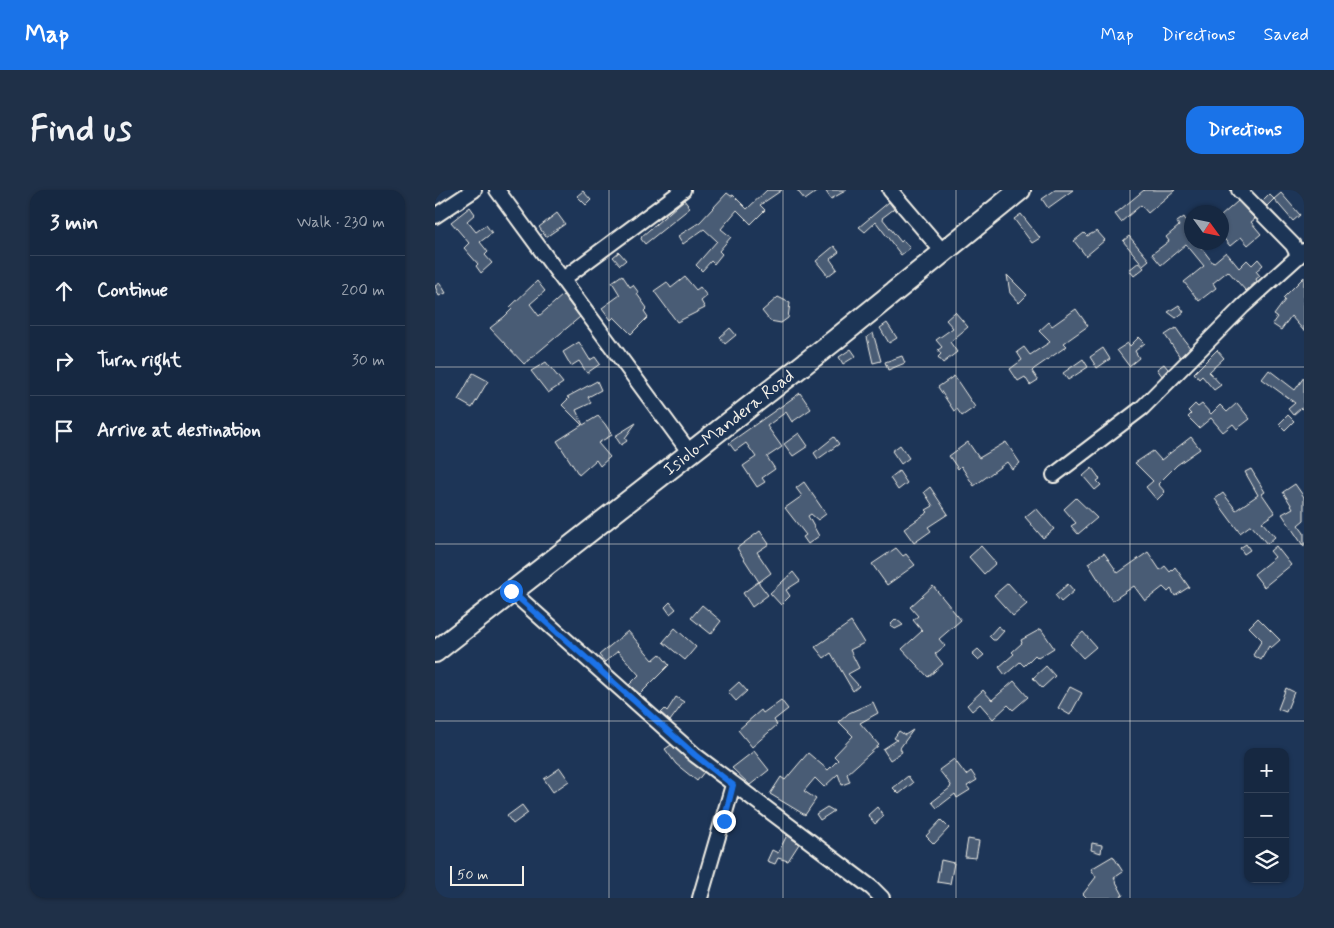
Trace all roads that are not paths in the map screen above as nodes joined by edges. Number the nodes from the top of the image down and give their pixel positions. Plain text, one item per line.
1 (474, 190) edge
2 (497, 190) edge
3 (683, 190) edge
4 (890, 190) edge
5 (1020, 190) edge
6 (1239, 190) edge
7 (435, 216) edge
8 (943, 252) junction
9 (1301, 253) edge
10 (563, 279) junction
11 (690, 453) junction
12 (1054, 475) dead end
13 (511, 591) junction
14 (435, 652) edge
15 (733, 785) junction
16 (700, 898) edge
17 (883, 898) edge

1 - 7 street
2 - 10 street
3 - 10 street
4 - 8 street
5 - 8 highway, Isiolo-Mandera Road
6 - 9 street
8 - 11 highway, Isiolo-Mandera Road
9 - 12 street
10 - 11 street
11 - 13 highway, Isiolo-Mandera Road
13 - 14 highway, Isiolo-Mandera Road
13 - 15 street
15 - 16 street
15 - 17 street

